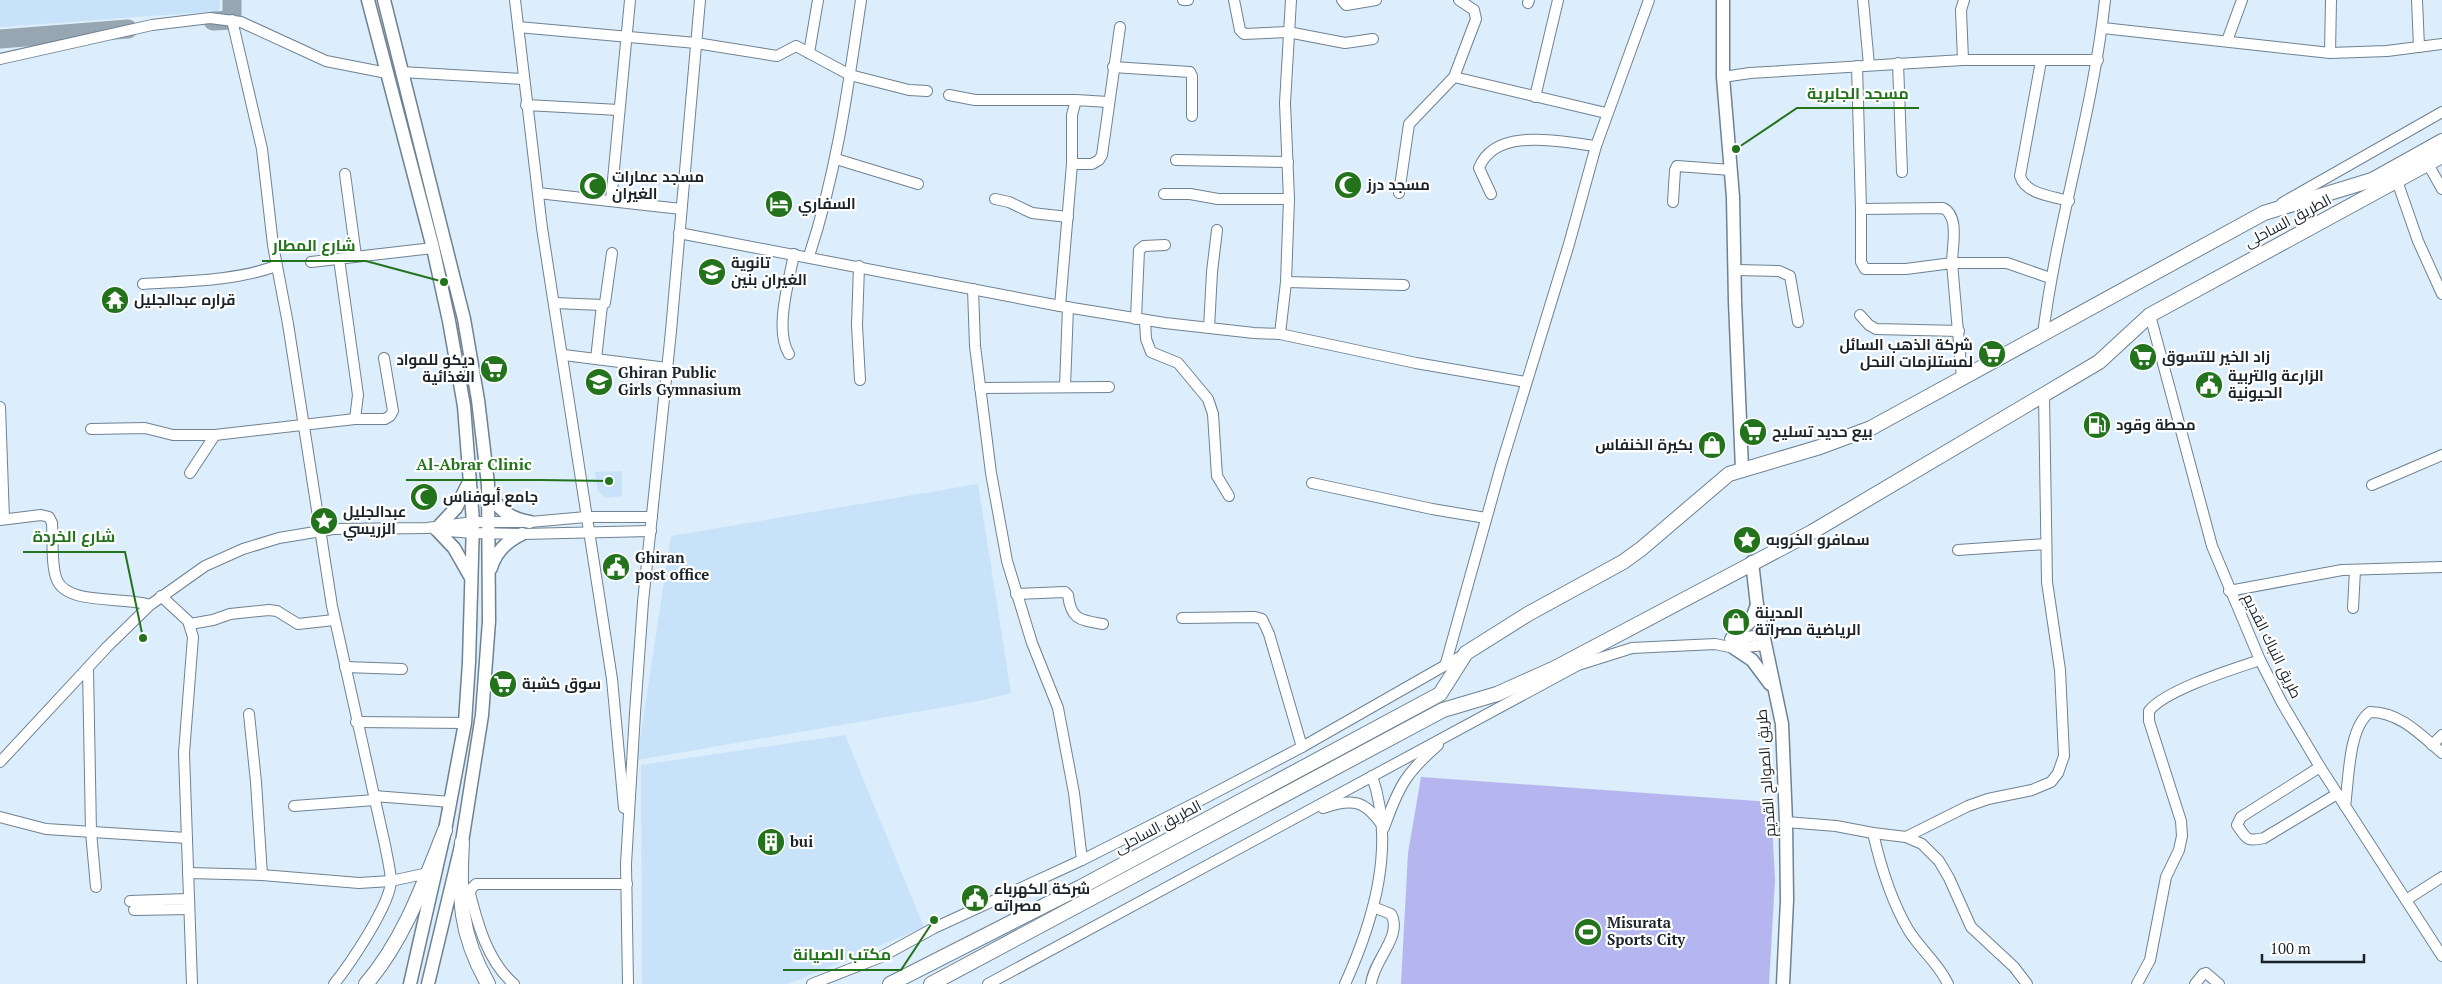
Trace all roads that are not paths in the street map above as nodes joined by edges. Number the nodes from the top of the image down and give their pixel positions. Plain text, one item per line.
1 (368, 0) edge
2 (384, 0) edge
3 (515, 0) edge
4 (630, 0) edge
5 (700, 0) edge
6 (861, 0) edge
7 (1183, 0) edge
8 (1188, 0) edge
9 (1234, 0) edge
10 (1291, 0) edge
11 (1342, 0) edge
12 (1376, 0) edge
13 (1459, 0) edge
14 (1558, 0) edge
15 (1649, 0) edge
16 (1723, 0) edge
17 (1863, 0) edge
18 (1964, 0) edge
19 (2105, 0) edge
20 (2242, 0) edge
21 (2332, 0) edge
22 (2418, 0) edge
23 (815, 1) edge
24 (232, 20) junction
25 (1120, 26) dead end
26 (518, 27) junction
27 (2103, 28) junction
28 (1288, 32) junction
29 (626, 38) junction
30 (1373, 39) dead end
31 (2227, 41) junction
32 (696, 43) junction
33 (2442, 44) edge
34 (2419, 47) junction
35 (809, 53) junction
36 (2330, 53) junction
37 (0, 59) edge
38 (1963, 60) junction
39 (2098, 60) junction
40 (2041, 61) junction
41 (1898, 63) junction
42 (1869, 65) junction
43 (1113, 66) junction
44 (1857, 66) junction
45 (401, 72) junction
46 (387, 73) junction
47 (850, 74) junction
48 (1454, 77) junction
49 (1723, 77) junction
50 (523, 79) junction
51 (926, 92) dead end
52 (948, 95) dead end
53 (1535, 97) junction
54 (1076, 100) junction
55 (1108, 102) junction
56 (526, 105) junction
57 (620, 110) junction
58 (2442, 112) edge
59 (1606, 114) junction
60 (1192, 116) dead end
61 (2442, 141) edge
62 (1596, 146) junction
63 (2442, 156) edge
64 (836, 159) junction
65 (1176, 160) dead end
66 (1288, 162) junction
67 (1072, 164) junction
68 (2428, 164) junction
69 (1731, 170) junction
70 (1902, 172) dead end
71 (345, 174) dead end
72 (2397, 181) junction
73 (918, 184) dead end
74 (2442, 189) edge
75 (538, 193) junction
76 (1400, 193) dead end
77 (1164, 194) dead end
78 (1491, 194) dead end
79 (995, 199) dead end
80 (1289, 199) junction
81 (611, 201) junction
82 (2069, 201) junction
83 (1673, 202) dead end
84 (681, 208) junction
85 (1861, 209) junction
86 (2264, 213) junction
87 (1068, 217) junction
88 (1217, 230) dead end
89 (679, 233) junction
90 (1165, 245) dead end
91 (433, 248) junction
92 (612, 254) dead end
93 (794, 254) junction
94 (356, 256) junction
95 (809, 256) junction
96 (339, 259) junction
97 (310, 262) dead end
98 (1952, 262) junction
99 (276, 266) junction
100 (860, 266) junction
101 (1736, 270) junction
102 (2050, 278) junction
103 (1286, 282) junction
104 (143, 284) dead end
105 (1404, 285) dead end
106 (973, 289) junction
107 (2442, 294) edge
108 (555, 303) junction
109 (602, 305) junction
110 (1064, 307) junction
111 (1860, 315) dead end
112 (2150, 315) junction
113 (1140, 319) junction
114 (1798, 322) dead end
115 (1209, 328) junction
116 (1958, 331) junction
117 (1280, 334) junction
118 (2043, 334) junction
119 (789, 354) dead end
120 (564, 355) junction
121 (384, 358) dead end
122 (596, 359) junction
123 (667, 368) junction
124 (1962, 378) junction
125 (860, 380) dead end
126 (1526, 382) junction
127 (1065, 387) junction
128 (1109, 387) dead end
129 (980, 388) junction
130 (2044, 396) junction
131 (0, 407) edge
132 (355, 419) junction
133 (304, 427) junction
134 (91, 429) dead end
135 (215, 435) junction
136 (2442, 455) edge
137 (1742, 469) junction
138 (190, 473) dead end
139 (470, 480) junction
140 (1312, 483) dead end
141 (488, 484) junction
142 (2372, 485) dead end
143 (1228, 496) dead end
144 (586, 517) junction
145 (652, 517) junction
146 (1486, 518) junction
147 (2, 520) edge
148 (530, 522) junction
149 (435, 528) junction
150 (473, 528) junction
151 (488, 528) junction
152 (320, 530) junction
153 (651, 531) junction
154 (588, 532) junction
155 (522, 534) junction
156 (2046, 544) junction
157 (1958, 550) dead end
158 (1752, 562) junction
159 (2442, 567) edge
160 (2355, 570) junction
161 (489, 575) junction
162 (471, 578) junction
163 (2229, 591) junction
164 (1016, 594) junction
165 (161, 596) junction
166 (150, 605) junction
167 (1757, 605) junction
168 (2353, 608) dead end
169 (1182, 618) dead end
170 (334, 620) junction
171 (190, 624) junction
172 (1103, 624) dead end
173 (1764, 640) junction
174 (1733, 643) junction
175 (1466, 653) junction
176 (2260, 660) junction
177 (1446, 664) junction
178 (345, 667) junction
179 (88, 668) junction
180 (402, 669) dead end
181 (1775, 692) junction
182 (249, 714) dead end
183 (356, 722) junction
184 (465, 723) junction
185 (1455, 731) junction
186 (2442, 735) edge
187 (2432, 745) junction
188 (1302, 746) junction
189 (2442, 753) edge
190 (0, 762) edge
191 (2320, 767) junction
192 (1261, 768) junction
193 (1372, 776) junction
194 (1262, 789) junction
195 (2337, 794) junction
196 (374, 798) junction
197 (451, 802) junction
198 (1270, 804) junction
199 (294, 806) dead end
200 (2345, 806) junction
201 (0, 818) edge
202 (1289, 820) junction
203 (1786, 822) junction
204 (1384, 828) junction
205 (446, 830) junction
206 (91, 832) junction
207 (1873, 833) junction
208 (1906, 837) junction
209 (187, 838) junction
210 (462, 842) junction
211 (1082, 860) junction
212 (626, 864) junction
213 (188, 873) junction
214 (428, 873) junction
215 (262, 875) junction
216 (2442, 877) edge
217 (391, 881) junction
218 (626, 884) junction
219 (96, 886) dead end
220 (2406, 900) junction
221 (189, 904) junction
222 (132, 905) dead end
223 (1373, 908) junction
224 (2442, 956) edge
225 (192, 984) edge
226 (334, 984) edge
227 (366, 984) edge
228 (410, 984) edge
229 (428, 984) edge
230 (488, 984) edge
231 (514, 984) edge
232 (628, 984) edge
233 (812, 984) edge
234 (890, 984) edge
235 (931, 984) edge
236 (988, 984) edge
237 (1345, 984) edge
238 (1371, 984) edge
239 (1783, 984) edge
240 (1948, 984) edge
241 (2027, 984) edge
242 (2136, 984) edge
243 (2195, 984) edge
244 (2220, 984) edge

1 - 46 main road
2 - 45 main road
3 - 26 street
4 - 29 street
5 - 32 street
6 - 47 street
7 - 8 street
9 - 28 street
10 - 28 street
11 - 12 street
13 - 48 street
14 - 53 street
15 - 59 street
16 - 49 main road
17 - 42 street
18 - 38 street
19 - 27 street
20 - 31 street
21 - 36 street
22 - 34 street
23 - 35 street
24 - 37 street
24 - 46 street
24 - 99 street
25 - 43 street
26 - 29 street
26 - 50 street
27 - 31 street
27 - 39 street
28 - 30 street
28 - 66 street
29 - 32 street
29 - 57 street
31 - 36 street
32 - 35 street
32 - 84 street
33 - 34 street
34 - 36 street
35 - 47 street
38 - 40 street
38 - 41 street
39 - 40 street
39 - 82 street
40 - 82 street
41 - 42 street
41 - 70 street
42 - 44 street
43 - 55 street
43 - 60 street
44 - 49 street
44 - 85 street
45 - 50 street
45 - 141 main road
46 - 91 main road
47 - 51 street
47 - 64 street
48 - 53 street
48 - 76 street
49 - 69 main road
50 - 56 street
52 - 54 street
53 - 59 street
54 - 55 street
54 - 67 street
55 - 67 street
56 - 57 street
56 - 75 street
57 - 81 street
58 - 86 street
59 - 62 street
61 - 86 highway
62 - 78 street
62 - 126 street
63 - 68 highway, الطريق الساحلى
64 - 73 street
64 - 95 street
65 - 66 street
66 - 80 street
67 - 87 street
68 - 72 highway, الطريق الساحلى
68 - 74 street
69 - 83 street
69 - 101 main road
71 - 94 street
72 - 107 street
72 - 112 highway, الطريق الساحلى
75 - 81 street
75 - 108 street
77 - 80 street
79 - 87 street
80 - 103 street
81 - 84 street
82 - 102 street
84 - 89 street
85 - 98 street
85 - 98 street
86 - 118 highway
87 - 110 street
88 - 115 street
89 - 93 street
89 - 123 street
90 - 113 street
91 - 94 street
91 - 139 main road
92 - 109 street
93 - 95 street
93 - 119 street
94 - 96 street
95 - 100 street
96 - 97 street
96 - 132 street
98 - 102 street
98 - 116 street
99 - 104 street
99 - 133 street
100 - 106 street
100 - 125 street
101 - 114 street
101 - 137 main road
102 - 118 street
103 - 105 street
103 - 117 street
106 - 110 street
106 - 129 street
108 - 109 street
108 - 120 street
109 - 122 street
110 - 113 street
110 - 127 street
111 - 116 street
112 - 130 highway, الطريق الساحلى
112 - 163 street, طريق النباك القديم
113 - 115 street
113 - 143 street
115 - 117 street
116 - 124 street
117 - 126 street
118 - 124 highway
120 - 122 street
120 - 144 street
121 - 132 street
122 - 123 street
123 - 145 street
124 - 137 highway
126 - 146 street
127 - 128 street
127 - 129 street
129 - 164 street
130 - 156 street
130 - 158 highway, الطريق الساحلى
131 - 147 street
132 - 133 street
133 - 135 street
133 - 152 street
134 - 135 street
135 - 138 street
136 - 142 street
137 - 175 highway
139 - 149 main road
139 - 150 main road
140 - 146 street
141 - 148 main road
141 - 151 main road
144 - 145 street
144 - 148 street
144 - 154 street
145 - 153 street
146 - 177 street
147 - 166 street
148 - 151 street
149 - 150 street
149 - 152 street
149 - 162 main road
150 - 151 street
150 - 162 main road
151 - 155 street
151 - 161 main road
152 - 165 street
152 - 170 street
153 - 154 street
153 - 212 street
154 - 155 street
154 - 212 street
155 - 161 main road
156 - 157 street
156 - 208 street
158 - 167 main road, طريق الصوالح القديم
158 - 198 highway, الطريق الساحلى
159 - 160 street
160 - 163 street
160 - 168 street
161 - 210 main road
162 - 184 main road
163 - 176 street, طريق النباك القديم
164 - 172 street
164 - 211 street
165 - 166 street
165 - 171 street
166 - 179 street
167 - 173 main road, طريق الصوالح القديم
167 - 174 main road
169 - 188 street
170 - 171 street
170 - 178 street
171 - 209 street
173 - 174 street
173 - 181 main road, طريق الصوالح القديم
174 - 181 main road
174 - 185 street
175 - 177 street
175 - 194 highway, الطريق الساحلى
176 - 191 street, طريق النباك القديم
176 - 242 street
177 - 188 street
178 - 180 street
178 - 183 street
179 - 190 street
179 - 206 street
181 - 203 main road, طريق الصوالح القديم
182 - 215 street
183 - 184 street
183 - 196 street
184 - 197 main road
185 - 193 street
185 - 204 street
186 - 187 street
187 - 189 street
187 - 200 street
188 - 192 street
191 - 195 street, طريق النباك القديم
191 - 195 street
192 - 194 street
192 - 211 street
193 - 202 street
193 - 204 street
194 - 198 highway
194 - 234 highway, الطريق الساحلى
195 - 200 street, طريق النباك القديم
196 - 197 street
196 - 199 street
196 - 217 street
197 - 205 main road
198 - 235 highway, الطريق الساحلى
200 - 220 street, طريق النباك القديم
201 - 206 street
202 - 204 street
202 - 236 street
203 - 207 street
203 - 239 main road, طريق الصوالح القديم
204 - 223 street
205 - 214 highway
205 - 228 main road
206 - 209 street
206 - 219 street
207 - 208 street
207 - 240 street
208 - 241 street
209 - 213 street
210 - 229 main road
210 - 230 highway
211 - 233 street
212 - 218 street
213 - 215 street
213 - 221 street
214 - 217 street
214 - 227 highway
215 - 217 street
216 - 220 street
217 - 226 street
218 - 231 street
218 - 232 street
220 - 224 street, طريق النباك القديم
221 - 222 street
221 - 225 street
223 - 237 street
223 - 238 street
243 - 244 street

